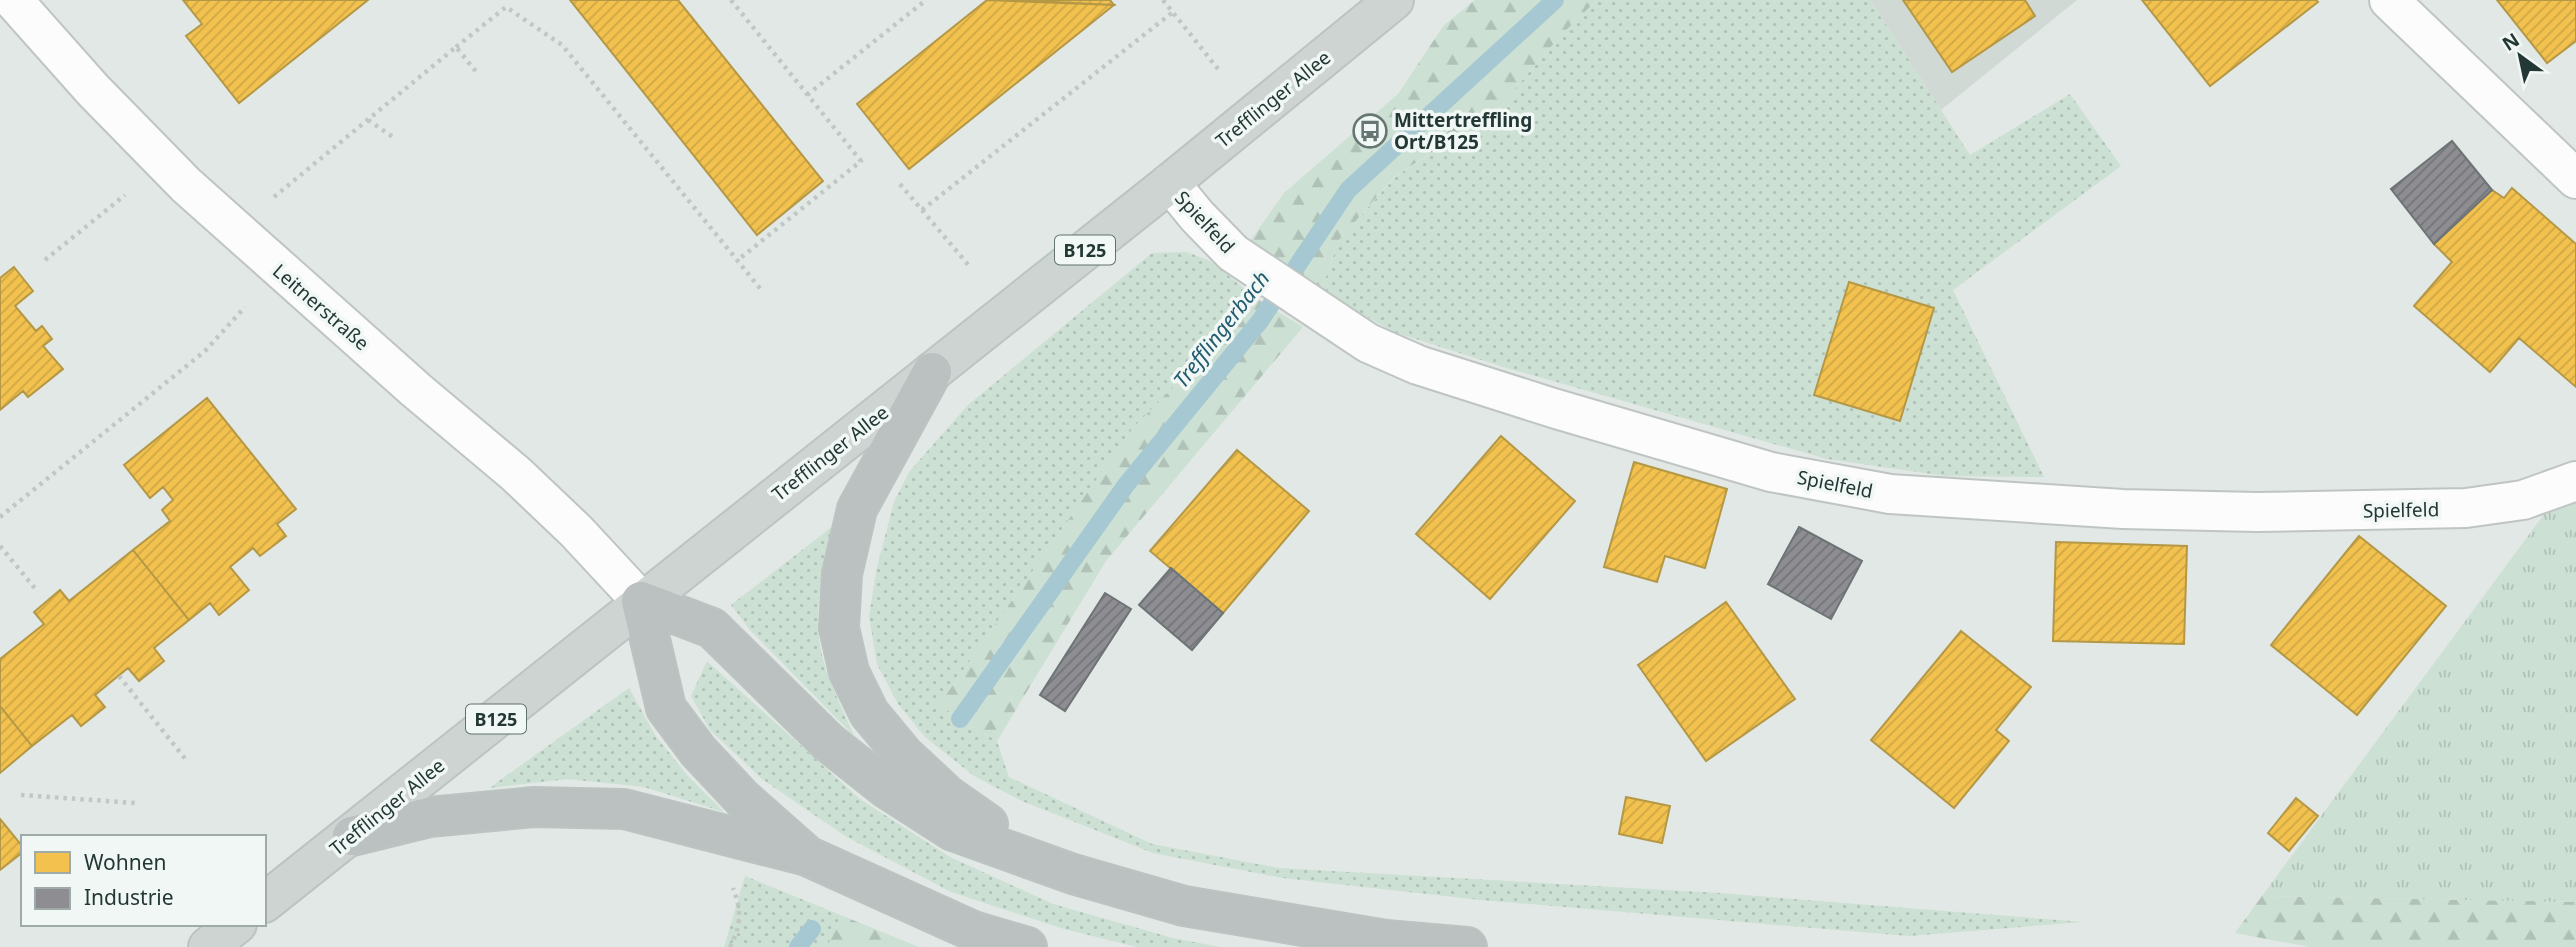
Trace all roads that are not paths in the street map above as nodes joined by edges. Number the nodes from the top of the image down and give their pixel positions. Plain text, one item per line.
1 (13, 0) edge
2 (1394, 0) edge
3 (2389, 0) edge
4 (2576, 179) edge
5 (1170, 183) junction
6 (932, 372) junction
7 (2576, 481) edge
8 (641, 601) junction
9 (352, 836) junction
10 (807, 856) junction
11 (1038, 860) junction
12 (266, 901) edge
13 (234, 926) edge
14 (208, 947) edge
15 (1027, 947) edge
16 (1467, 947) edge

1 - 8 street, Leitnerstraße
2 - 5 main road, Trefflinger Allee / B125
3 - 4 street
5 - 6 main road, Trefflinger Allee / B125
5 - 7 street, Spielfeld
6 - 8 main road, Trefflinger Allee / B125
6 - 11 highway
8 - 9 main road, Trefflinger Allee / B125
8 - 10 highway
8 - 11 highway
9 - 10 highway
9 - 12 main road, Trefflinger Allee / B125
10 - 15 highway
11 - 16 highway
13 - 14 main road

